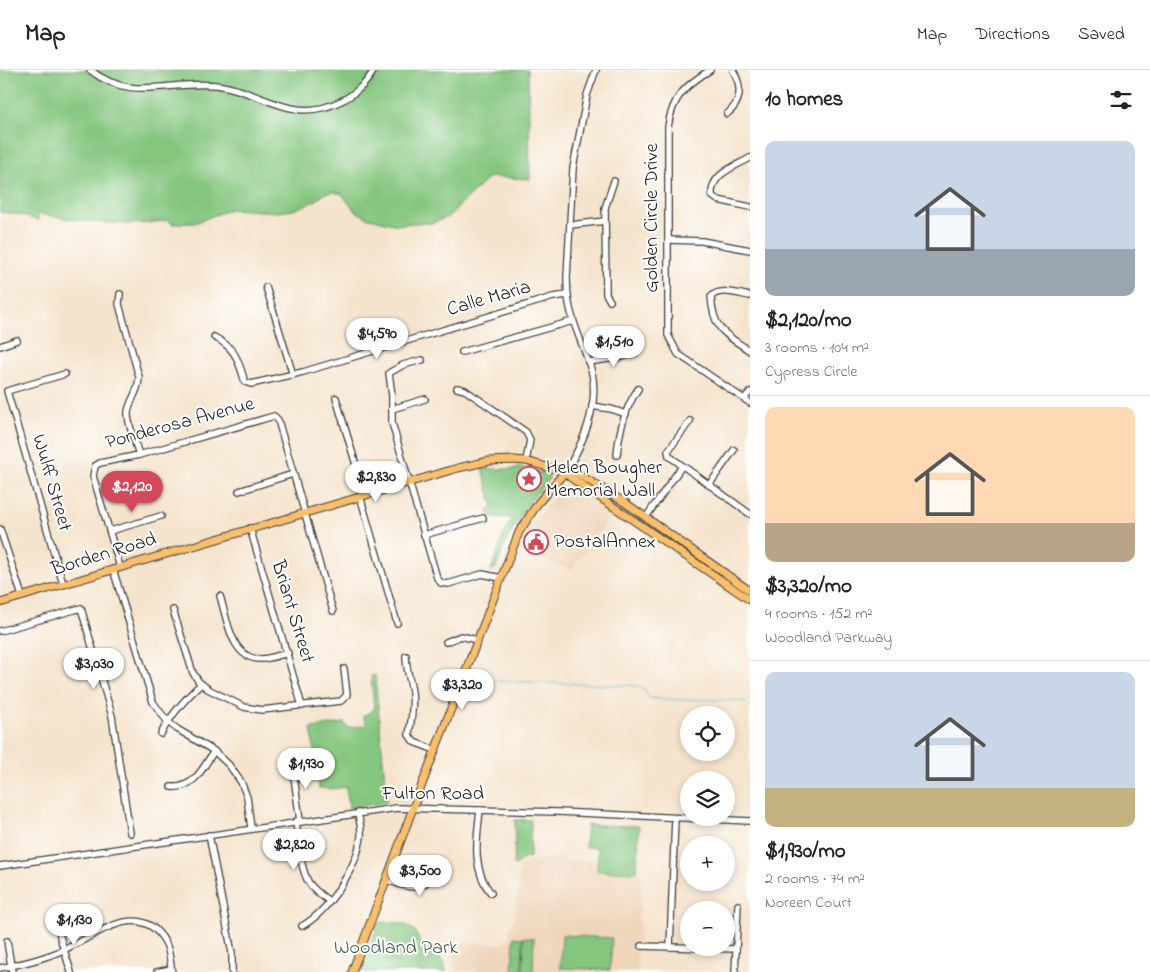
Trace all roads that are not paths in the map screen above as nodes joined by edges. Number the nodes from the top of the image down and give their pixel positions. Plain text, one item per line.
1 (90, 70) edge
2 (374, 70) edge
3 (596, 70) edge
4 (710, 70) edge
5 (733, 70) edge
6 (727, 114) dead end
7 (750, 158) edge
8 (614, 181) dead end
9 (750, 207) edge
10 (605, 222) junction
11 (570, 225) junction
12 (668, 240) junction
13 (750, 250) edge
14 (266, 287) dead end
15 (120, 294) dead end
16 (567, 295) junction
17 (750, 296) edge
18 (610, 301) dead end
19 (573, 321) junction
20 (214, 338) dead end
21 (17, 340) dead end
22 (0, 346) edge
23 (750, 351) edge
24 (462, 352) dead end
25 (635, 353) dead end
26 (422, 360) dead end
27 (588, 362) junction
28 (65, 374) dead end
29 (292, 374) junction
30 (457, 388) dead end
31 (638, 388) dead end
32 (750, 392) edge
33 (336, 398) dead end
34 (425, 399) dead end
35 (747, 401) edge
36 (592, 406) junction
37 (392, 409) junction
38 (626, 414) junction
39 (690, 421) dead end
40 (734, 450) dead end
41 (139, 455) junction
42 (617, 455) dead end
43 (526, 461) junction
44 (682, 466) junction
45 (565, 472) junction
46 (294, 474) junction
47 (409, 482) junction
48 (709, 485) junction
49 (239, 491) dead end
50 (362, 496) junction
51 (305, 512) junction
52 (750, 514) edge
53 (161, 516) dead end
54 (646, 517) junction
55 (483, 518) dead end
56 (250, 528) junction
57 (0, 529) edge
58 (110, 531) junction
59 (424, 535) junction
60 (117, 568) junction
61 (500, 578) junction
62 (63, 584) junction
63 (750, 591) edge
64 (22, 596) junction
65 (220, 596) dead end
66 (750, 600) edge
67 (0, 603) edge
68 (173, 610) dead end
69 (333, 611) dead end
70 (397, 623) dead end
71 (0, 631) edge
72 (477, 640) junction
73 (446, 642) dead end
74 (288, 653) junction
75 (406, 656) dead end
76 (344, 669) dead end
77 (201, 684) junction
78 (302, 706) junction
79 (168, 721) junction
80 (161, 734) dead end
81 (435, 750) junction
82 (214, 751) junction
83 (292, 762) dead end
84 (171, 786) dead end
85 (413, 808) junction
86 (480, 810) junction
87 (358, 813) junction
88 (674, 818) junction
89 (298, 821) junction
90 (750, 821) edge
91 (252, 828) junction
92 (130, 833) dead end
93 (209, 835) junction
94 (0, 866) edge
95 (429, 868) dead end
96 (387, 880) junction
97 (491, 893) dead end
98 (329, 902) junction
99 (738, 905) dead end
100 (59, 923) dead end
101 (302, 926) dead end
102 (8, 942) dead end
103 (640, 946) dead end
104 (670, 947) junction
105 (736, 949) junction
106 (64, 950) junction
107 (0, 968) edge
108 (11, 969) edge
109 (172, 971) edge
110 (71, 972) edge
111 (157, 972) edge
112 (232, 972) edge
113 (352, 972) edge
114 (735, 972) edge

1 - 2 street
3 - 11 street
4 - 12 street, Golden Circle Drive
5 - 6 street
7 - 9 street
8 - 10 street
10 - 11 street
10 - 18 street
11 - 16 street
12 - 13 street
12 - 35 street, Golden Circle Drive
14 - 29 street
15 - 41 street
16 - 19 street
16 - 29 street, Calle Maria
17 - 23 street
19 - 24 street
19 - 27 street
20 - 29 street, Calle Maria
21 - 22 street
25 - 27 street
26 - 37 street
27 - 36 street
28 - 62 street, Wulff Street
30 - 43 street
31 - 38 street
32 - 35 street
33 - 50 street
34 - 37 street
36 - 38 street
36 - 45 street
37 - 47 street
38 - 42 street
39 - 44 street
40 - 48 street
41 - 46 street, Ponderosa Avenue
41 - 58 street, Ponderosa Avenue
43 - 45 main road, Borden Road
43 - 47 main road, Borden Road
44 - 48 street
44 - 54 street
45 - 54 main road, Borden Road
45 - 61 main road
45 - 66 main road
46 - 49 street
46 - 51 street
47 - 50 main road, Borden Road
47 - 59 street
48 - 52 street
50 - 51 main road, Borden Road
50 - 70 street
51 - 56 main road, Borden Road
51 - 69 street
53 - 58 street
54 - 63 main road, Borden Road
55 - 59 street
56 - 60 main road, Borden Road
56 - 74 street, Briant Street
57 - 64 street
58 - 60 street
59 - 61 street
60 - 62 main road, Borden Road
60 - 79 street
61 - 72 main road
62 - 64 main road, Borden Road
64 - 67 main road, Borden Road
65 - 74 street
68 - 77 street
71 - 92 street
72 - 73 street
72 - 81 main road
74 - 78 street, Briant Street
75 - 81 street
76 - 78 street
77 - 78 street
77 - 79 street
79 - 80 street
79 - 82 street
81 - 85 main road
82 - 84 street
82 - 91 street
83 - 89 street
85 - 86 street, Fulton Road
85 - 87 street, Fulton Road
85 - 96 main road
86 - 88 street, Fulton Road
86 - 97 street
87 - 89 street, Fulton Road
87 - 98 street
88 - 90 street, Fulton Road
88 - 104 street
89 - 91 street, Fulton Road
89 - 98 street
91 - 93 street, Fulton Road
93 - 94 street, Fulton Road
93 - 112 street
95 - 96 street
96 - 113 main road
98 - 101 street
99 - 105 street
100 - 106 street
102 - 108 street
103 - 104 street
104 - 105 street
105 - 114 street
106 - 108 street
106 - 109 street
106 - 110 street
107 - 108 street
109 - 111 street

